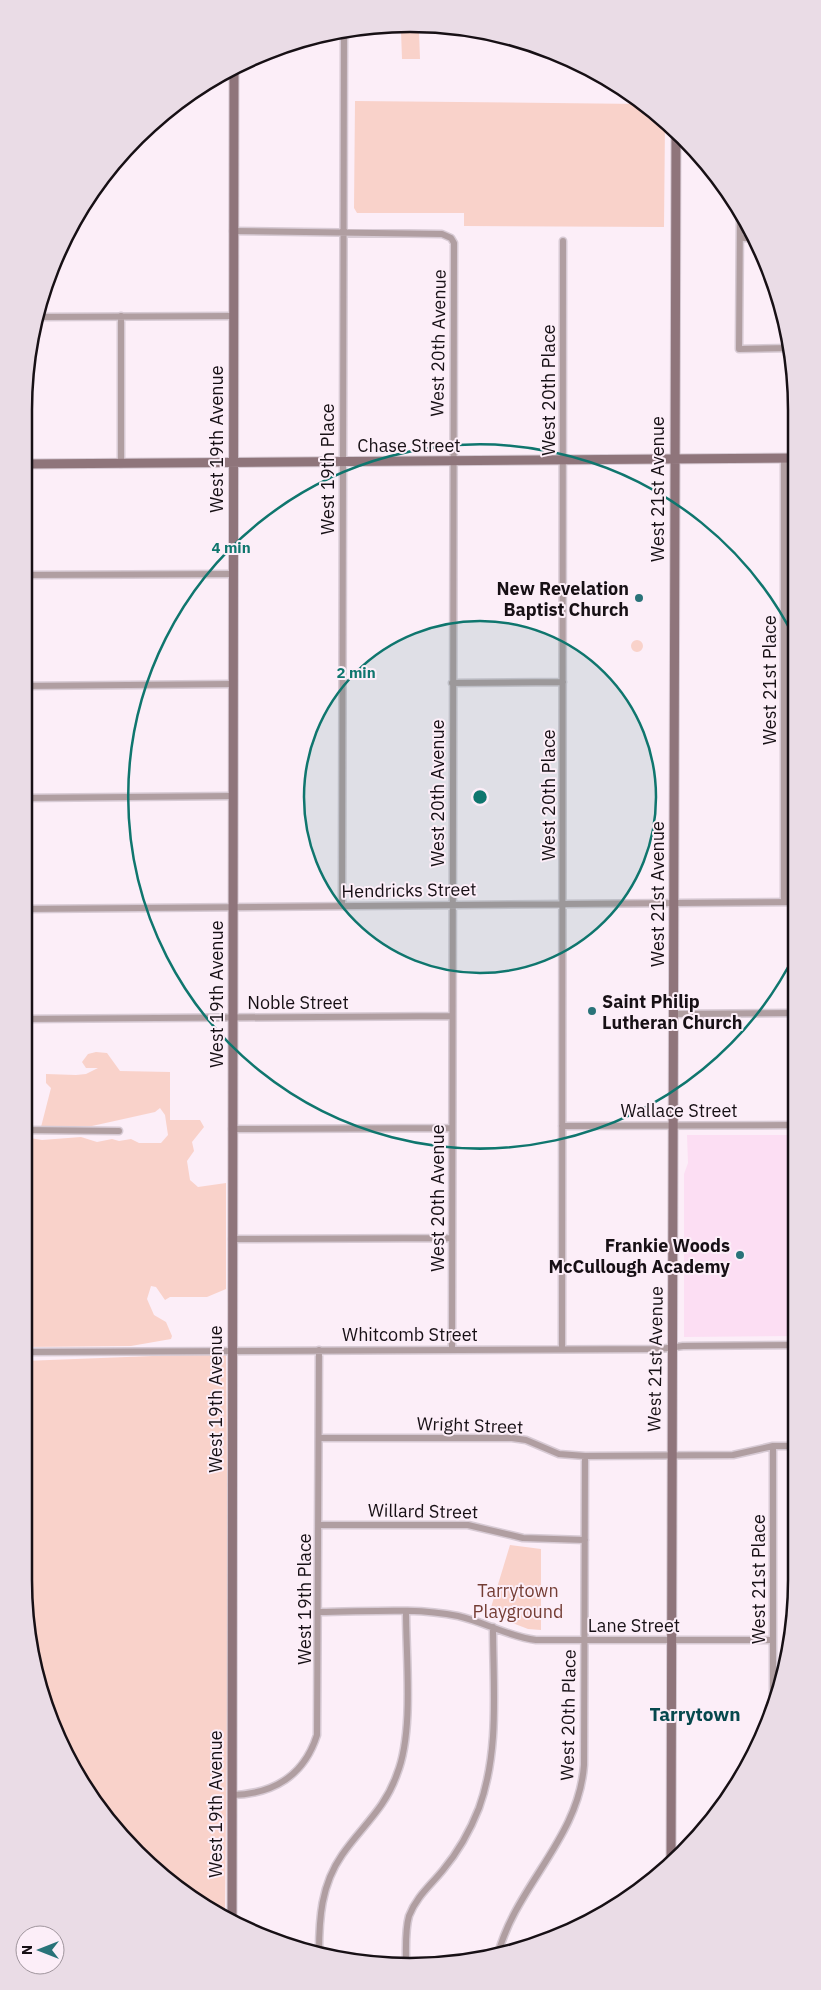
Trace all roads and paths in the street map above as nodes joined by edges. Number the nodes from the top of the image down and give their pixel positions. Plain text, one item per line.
1 (344, 39) edge
2 (234, 76) edge
3 (676, 141) edge
4 (740, 226) edge
5 (233, 231) junction
6 (343, 233) junction
7 (740, 238) junction
8 (747, 238) edge
9 (563, 242) dead end
10 (121, 316) junction
11 (233, 316) junction
12 (44, 317) edge
13 (783, 348) edge
14 (784, 458) junction
15 (788, 458) edge
16 (562, 460) junction
17 (673, 460) junction
18 (452, 461) junction
19 (341, 462) junction
20 (232, 463) junction
21 (32, 464) edge
22 (121, 464) junction
23 (232, 574) junction
24 (32, 576) edge
25 (563, 682) junction
26 (452, 683) junction
27 (232, 684) junction
28 (32, 686) edge
29 (232, 796) junction
30 (32, 798) edge
31 (784, 902) junction
32 (788, 902) edge
33 (673, 903) junction
34 (563, 904) junction
35 (342, 906) junction
36 (452, 906) junction
37 (232, 907) junction
38 (32, 909) edge
39 (788, 1013) edge
40 (673, 1014) junction
41 (452, 1016) junction
42 (232, 1017) junction
43 (32, 1019) edge
44 (788, 1125) edge
45 (562, 1126) junction
46 (673, 1126) junction
47 (452, 1128) junction
48 (232, 1129) junction
49 (32, 1130) edge
50 (119, 1131) dead end
51 (452, 1238) junction
52 (232, 1240) junction
53 (788, 1345) edge
54 (672, 1347) junction
55 (452, 1349) junction
56 (562, 1349) junction
57 (232, 1350) junction
58 (319, 1350) junction
59 (32, 1352) edge
60 (319, 1438) junction
61 (773, 1446) junction
62 (788, 1446) edge
63 (584, 1456) junction
64 (670, 1456) junction
65 (318, 1525) junction
66 (585, 1540) junction
67 (319, 1612) junction
68 (406, 1612) junction
69 (493, 1627) junction
70 (584, 1640) junction
71 (670, 1640) junction
72 (773, 1640) junction
73 (773, 1686) edge
74 (232, 1795) junction
75 (670, 1855) edge
76 (232, 1913) edge
77 (319, 1946) edge
78 (501, 1946) edge
79 (406, 1958) edge

1 - 6 street, West 19th Place
2 - 5 street, West 19th Avenue
3 - 17 street, West 21st Avenue
4 - 7 street
5 - 6 street
5 - 11 street, West 19th Avenue
6 - 18 street, West 20th Avenue
6 - 19 street, West 19th Place
7 - 8 street
7 - 13 street
9 - 16 street, West 20th Place
10 - 11 street
10 - 12 street
10 - 22 street
11 - 20 street, West 19th Avenue
14 - 15 street, Chase Street
14 - 17 street, Chase Street
14 - 31 street, West 21st Place
16 - 17 street, Chase Street
16 - 18 street, Chase Street
16 - 25 street, West 20th Place
17 - 33 street, West 21st Avenue
18 - 19 street, Chase Street
18 - 26 street, West 20th Avenue
19 - 20 street, Chase Street
19 - 35 street, West 19th Place
20 - 22 street, Chase Street
20 - 23 street, West 19th Avenue
21 - 22 street, Chase Street
23 - 24 street
23 - 27 street, West 19th Avenue
25 - 26 street
25 - 34 street, West 20th Place
26 - 36 street, West 20th Avenue
27 - 28 street
27 - 29 street, West 19th Avenue
29 - 30 street
29 - 37 street, West 19th Avenue
31 - 32 street, Hendricks Street
31 - 33 street, Hendricks Street
33 - 34 street, Hendricks Street
33 - 40 street, West 21st Avenue
34 - 36 street, Hendricks Street
34 - 45 street, West 20th Place
35 - 36 street, Hendricks Street
35 - 37 street, Hendricks Street
36 - 41 street, West 20th Avenue
37 - 38 street, Hendricks Street
37 - 42 street, West 19th Avenue
39 - 40 street
40 - 46 street, West 21st Avenue
41 - 42 street, Noble Street
41 - 47 street, West 20th Avenue
42 - 43 street, Noble Street
42 - 48 street, West 19th Avenue
44 - 46 street, Wallace Street
45 - 46 street, Wallace Street
45 - 56 street, West 20th Place
46 - 54 street, West 21st Avenue
47 - 48 street
47 - 51 street, West 20th Avenue
48 - 52 street, West 19th Avenue
49 - 50 street
51 - 52 street
51 - 55 street, West 20th Avenue
52 - 57 street, West 19th Avenue
53 - 54 street, Whitcomb Street
54 - 56 street, Whitcomb Street
54 - 64 street, West 21st Avenue
55 - 56 street, Whitcomb Street
55 - 58 street, Whitcomb Street
57 - 58 street, Whitcomb Street
57 - 59 street, Whitcomb Street
57 - 74 street, West 19th Avenue
58 - 60 street, West 19th Place
60 - 63 street, Wright Street
60 - 65 street, West 19th Place
61 - 62 street, Wright Street
61 - 64 street, Wright Street
61 - 72 street, West 21st Place
63 - 64 street, Wright Street
63 - 66 street, West 20th Place
64 - 71 street, West 21st Avenue
65 - 66 street, Willard Street
65 - 67 street, West 19th Place
66 - 70 street, West 20th Place
67 - 68 street, Lane Street
67 - 74 street, West 19th Place
68 - 69 street, Lane Street
68 - 77 street
69 - 70 street, Lane Street
69 - 79 street
70 - 71 street, Lane Street
70 - 78 street, West 20th Place
71 - 72 street, Lane Street
71 - 75 street, West 21st Avenue
72 - 73 street, West 21st Place
74 - 76 street, West 19th Avenue

